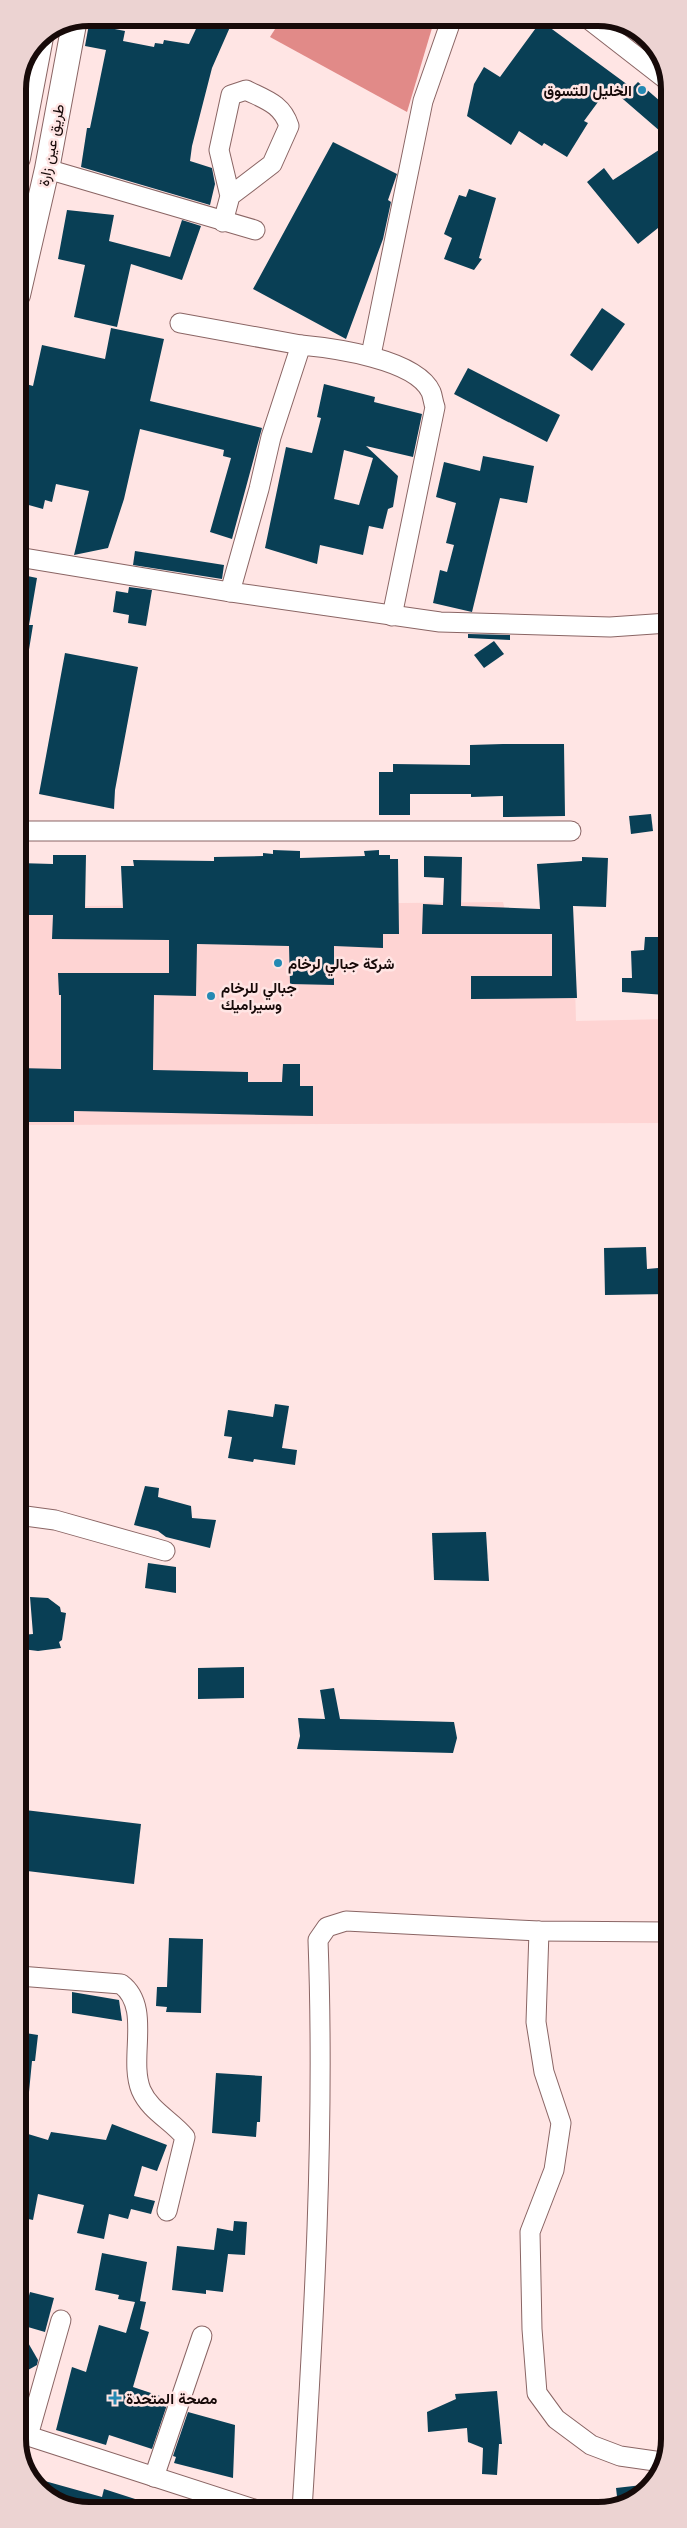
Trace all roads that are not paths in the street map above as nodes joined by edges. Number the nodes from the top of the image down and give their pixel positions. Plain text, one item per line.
1 (449, 26) edge
2 (597, 26) edge
3 (73, 28) edge
4 (38, 53) edge
5 (659, 74) edge
6 (26, 116) edge
7 (47, 169) junction
8 (230, 196) junction
9 (223, 222) junction
10 (255, 230) dead end
11 (26, 260) edge
12 (180, 323) dead end
13 (301, 345) junction
14 (371, 355) junction
15 (26, 558) edge
16 (230, 592) junction
17 (392, 616) junction
18 (661, 623) edge
19 (26, 831) edge
20 (571, 831) dead end
21 (26, 1516) edge
22 (165, 1551) dead end
23 (539, 1931) junction
24 (661, 1932) edge
25 (26, 1976) edge
26 (167, 2211) dead end
27 (61, 2320) dead end
28 (202, 2336) dead end
29 (26, 2425) edge
30 (26, 2435) edge
31 (656, 2461) edge
32 (154, 2476) junction
33 (205, 2502) edge
34 (303, 2502) edge

1 - 14 street
2 - 5 street
3 - 7 main road, طريق عين زارة
4 - 6 main road, طريق عين زارة
7 - 9 street
7 - 11 main road, طريق عين زارة
8 - 8 street
8 - 9 street
9 - 10 street
12 - 13 street
13 - 14 street
13 - 16 street
14 - 17 street
15 - 16 street
16 - 17 street
17 - 18 street
19 - 20 street
21 - 22 street
23 - 24 street
23 - 31 street
23 - 34 street
25 - 26 street
27 - 29 street
28 - 32 street
30 - 32 street
32 - 33 street

